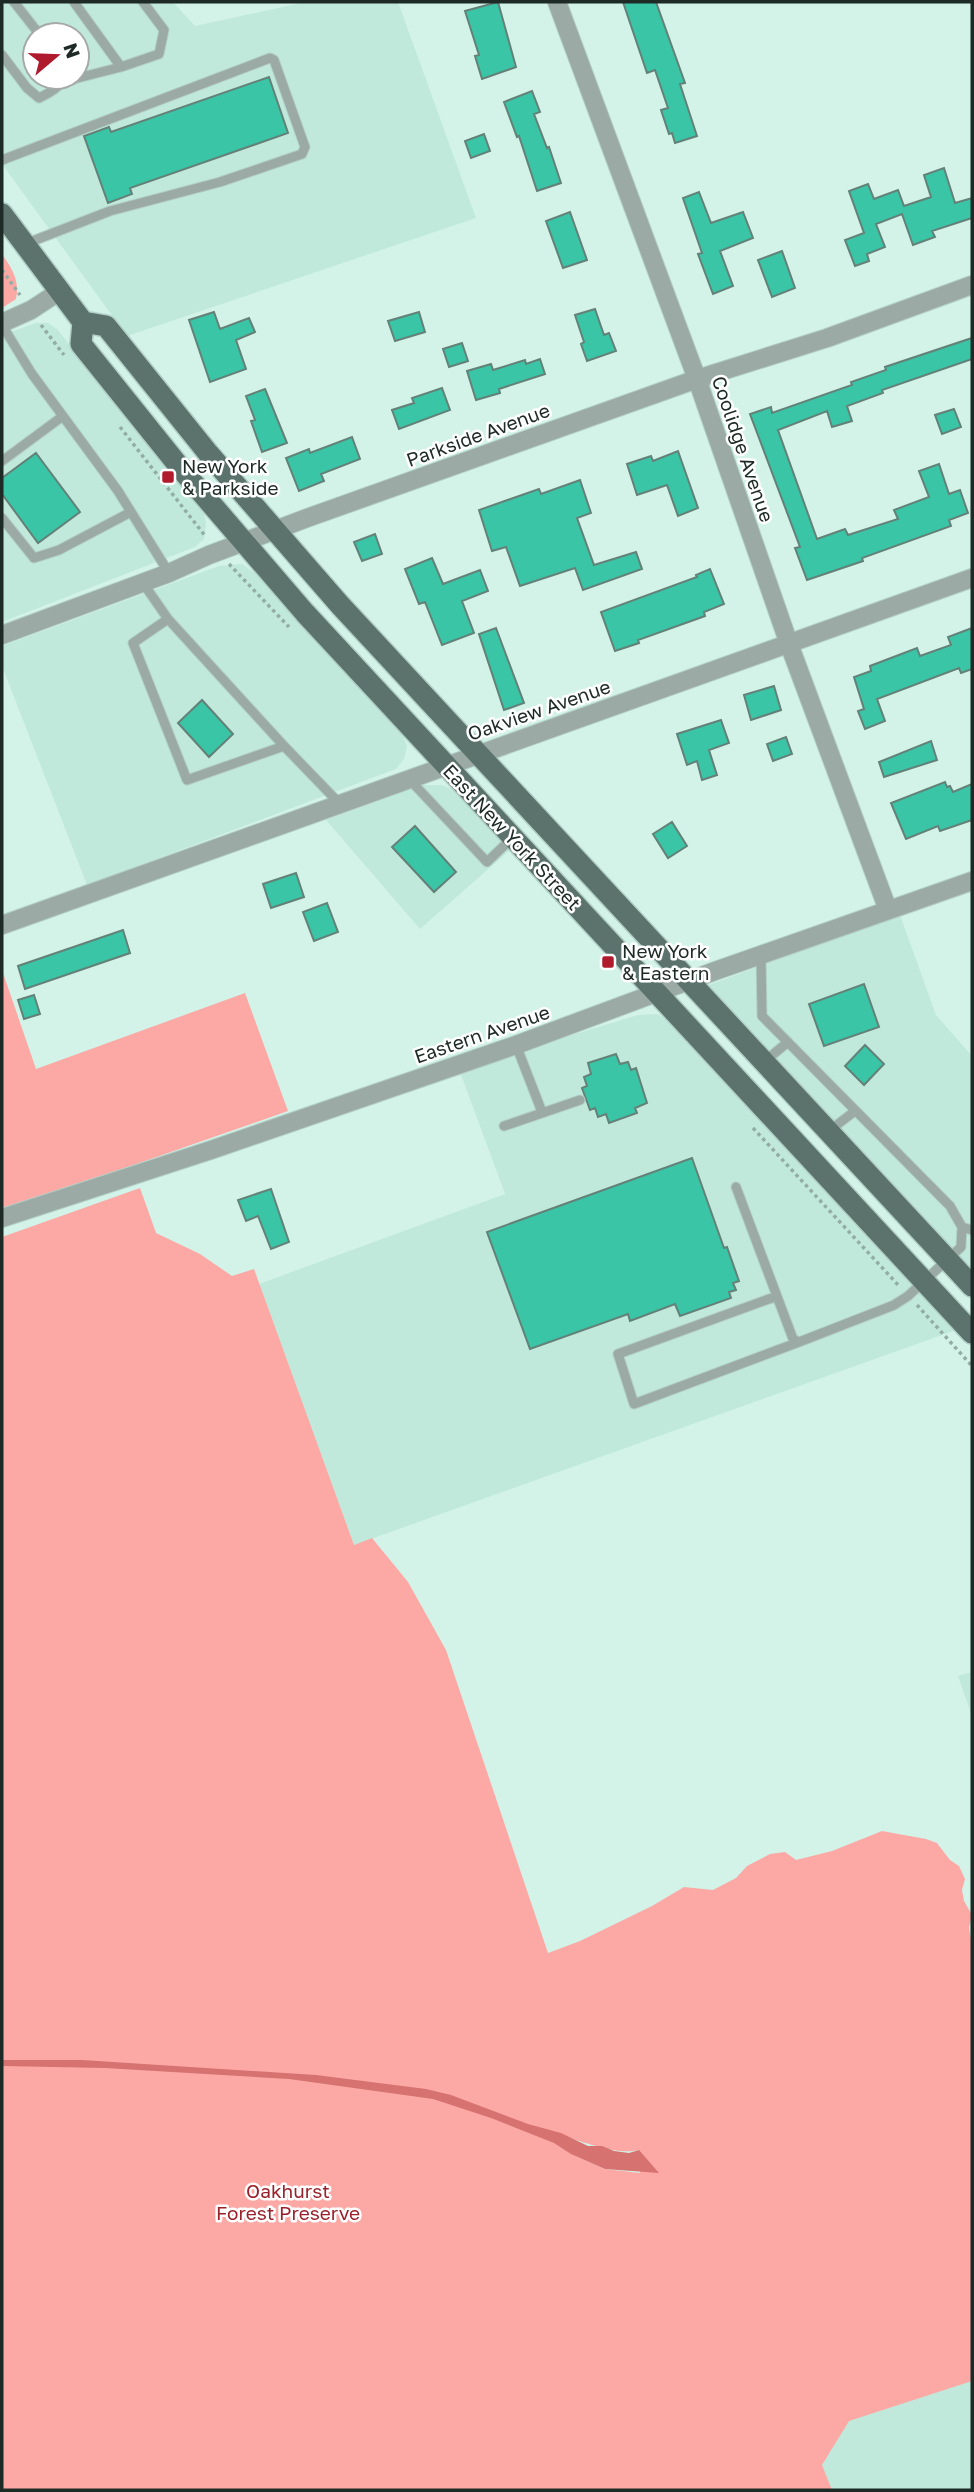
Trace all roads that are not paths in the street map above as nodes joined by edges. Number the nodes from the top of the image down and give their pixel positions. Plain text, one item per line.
1 (14, 2) edge
2 (74, 2) edge
3 (144, 2) edge
4 (557, 2) edge
5 (29, 21) edge
6 (2, 55) edge
7 (121, 67) junction
8 (91, 73) edge
9 (21, 80) edge
10 (31, 91) edge
11 (52, 91) edge
12 (2, 160) edge
13 (2, 214) edge
14 (24, 244) junction
15 (972, 285) edge
16 (60, 291) junction
17 (83, 322) junction
18 (2, 324) edge
19 (697, 379) junction
20 (62, 416) junction
21 (2, 461) edge
22 (131, 512) junction
23 (2, 518) edge
24 (273, 530) junction
25 (242, 542) junction
26 (169, 573) junction
27 (972, 578) edge
28 (143, 583) junction
29 (168, 619) junction
30 (2, 635) edge
31 (789, 643) junction
32 (284, 746) junction
33 (479, 753) junction
34 (445, 765) junction
35 (409, 779) junction
36 (340, 804) junction
37 (513, 838) junction
38 (972, 881) edge
39 (888, 910) junction
40 (2, 925) edge
41 (761, 956) junction
42 (689, 981) junction
43 (657, 993) junction
44 (788, 1042) junction
45 (516, 1045) junction
46 (764, 1062) junction
47 (580, 1100) dead end
48 (855, 1111) junction
49 (542, 1112) junction
50 (504, 1126) dead end
51 (828, 1131) junction
52 (736, 1187) dead end
53 (2, 1218) edge
54 (962, 1227) junction
55 (972, 1230) edge
56 (948, 1259) junction
57 (924, 1281) junction
58 (972, 1286) edge
59 (777, 1296) junction
60 (972, 1333) edge
61 (799, 1342) junction

1 - 5 lane
2 - 7 lane
3 - 7 lane
4 - 19 street, Coolidge Avenue
6 - 9 lane
7 - 8 lane
10 - 11 lane
12 - 14 lane
13 - 14 main road, East New York Street
14 - 16 main road, East New York Street
15 - 19 street, Parkside Avenue
16 - 17 main road, East New York Street
16 - 18 street
17 - 24 main road, East New York Street
17 - 25 main road, East New York Street
18 - 20 lane
19 - 24 street, Parkside Avenue
19 - 31 street, Coolidge Avenue
20 - 21 lane
20 - 22 lane
22 - 23 lane
22 - 26 lane
24 - 25 street, Parkside Avenue
24 - 33 main road, East New York Street
25 - 26 street, Parkside Avenue
25 - 34 main road, East New York Street
26 - 28 street, Parkside Avenue
27 - 31 street, Oakview Avenue
28 - 29 lane
28 - 30 street, Parkside Avenue
29 - 32 lane
29 - 32 lane
31 - 33 street, Oakview Avenue
31 - 39 street, Coolidge Avenue
32 - 36 lane
33 - 34 street, Oakview Avenue
33 - 42 main road, East New York Street
34 - 35 street, Oakview Avenue
34 - 37 main road, East New York Street
35 - 36 street, Oakview Avenue
35 - 37 lane
36 - 40 street, Oakview Avenue
37 - 43 main road, East New York Street
38 - 39 street, Eastern Avenue
39 - 41 street, Eastern Avenue
41 - 42 street, Eastern Avenue
41 - 44 lane
42 - 43 street, Eastern Avenue
42 - 46 main road, East New York Street
43 - 45 street, Eastern Avenue
43 - 57 main road, East New York Street
44 - 46 lane
44 - 48 lane
45 - 49 lane
45 - 53 street, Eastern Avenue
46 - 51 main road, East New York Street
47 - 49 lane
48 - 51 lane
48 - 54 lane
49 - 50 lane
51 - 56 main road, East New York Street
52 - 59 lane
54 - 55 lane
54 - 56 lane
56 - 57 lane
56 - 58 main road, East New York Street
57 - 60 main road, East New York Street
57 - 61 lane
59 - 61 lane
59 - 61 lane

